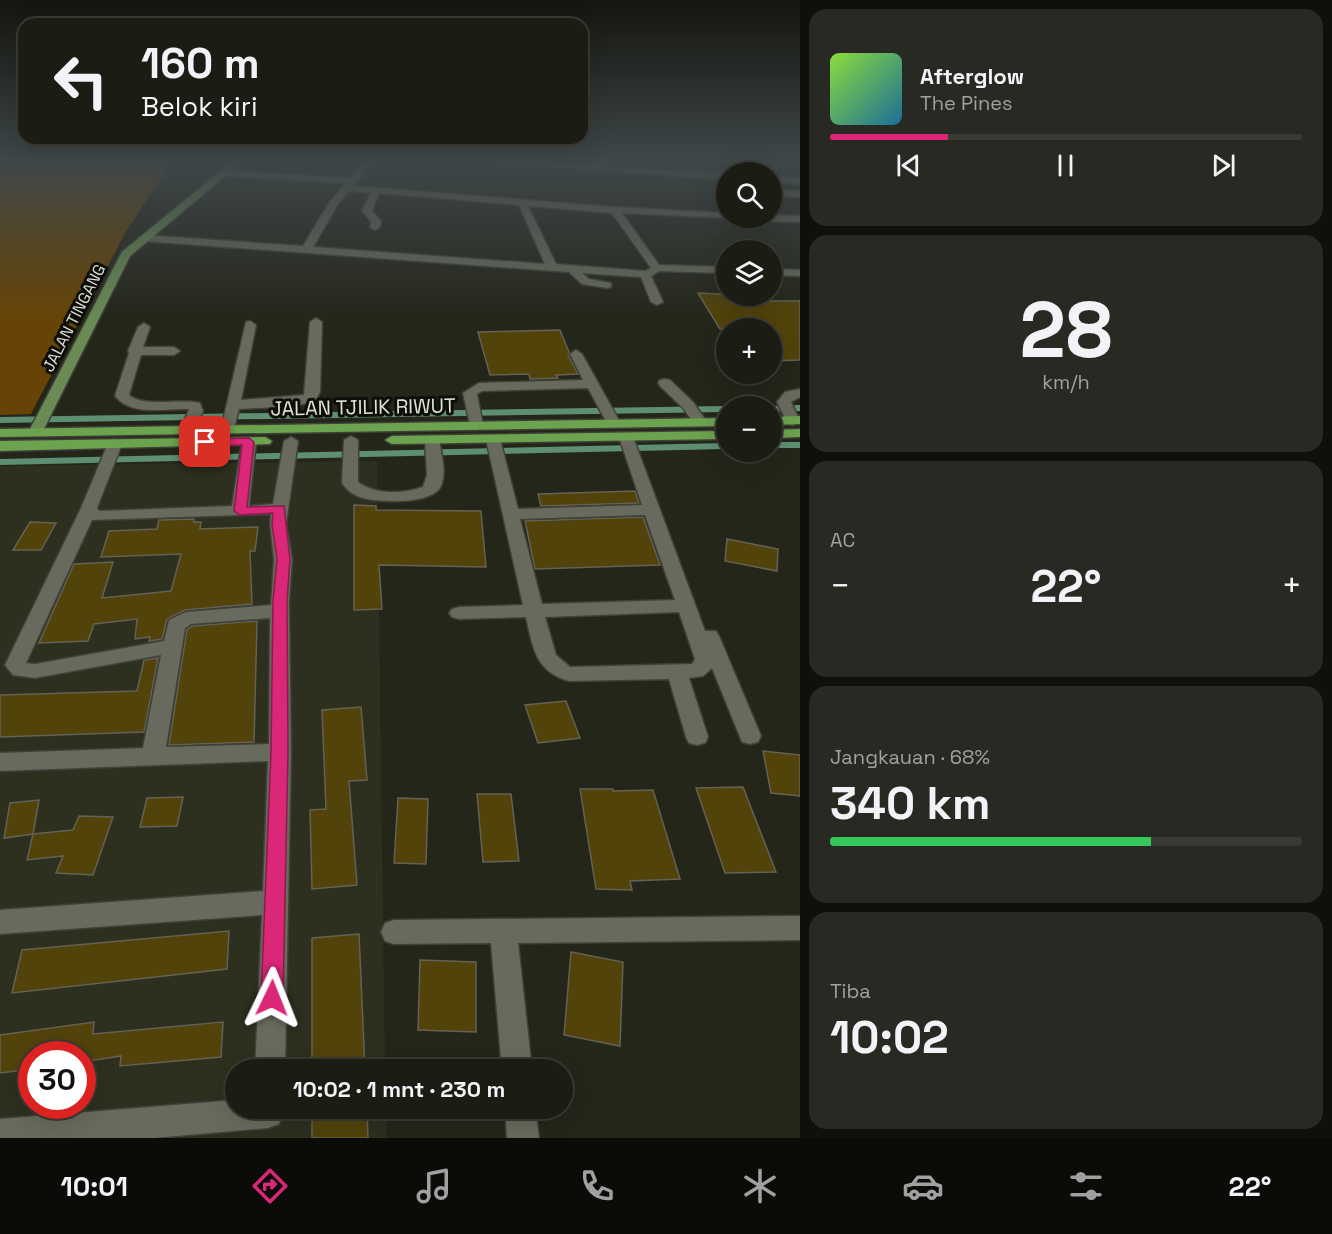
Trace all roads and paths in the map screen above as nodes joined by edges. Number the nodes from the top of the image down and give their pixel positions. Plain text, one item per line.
1 (174, 213) edge
2 (328, 213) edge
3 (369, 213) edge
4 (527, 213) edge
5 (617, 213) edge
6 (672, 213) edge
7 (716, 215) edge
8 (782, 219) edge
9 (787, 219) junction
10 (800, 219) edge
11 (375, 227) dead end
12 (800, 232) edge
13 (143, 238) junction
14 (307, 249) junction
15 (552, 267) junction
16 (656, 268) junction
17 (572, 269) junction
18 (716, 270) edge
19 (782, 272) edge
20 (800, 273) edge
21 (645, 274) junction
22 (607, 285) dead end
23 (657, 302) dead end
24 (316, 322) dead end
25 (250, 325) dead end
26 (144, 327) dead end
27 (134, 351) junction
28 (174, 351) dead end
29 (576, 354) dead end
30 (665, 383) dead end
31 (592, 384) junction
32 (800, 393) edge
33 (233, 405) junction
34 (700, 422) junction
35 (716, 422) edge
36 (782, 423) edge
37 (797, 425) edge
38 (476, 426) junction
39 (228, 429) junction
40 (188, 430) junction
41 (782, 430) edge
42 (0, 433) edge
43 (35, 433) junction
44 (626, 433) junction
45 (716, 435) edge
46 (286, 437) junction
47 (432, 439) junction
48 (493, 439) junction
49 (351, 440) junction
50 (249, 442) junction
51 (114, 444) junction
52 (0, 446) edge
53 (89, 508) junction
54 (280, 509) junction
55 (652, 510) junction
56 (240, 511) junction
57 (511, 514) junction
58 (686, 606) junction
59 (280, 611) junction
60 (534, 612) junction
61 (459, 613) dead end
62 (173, 646) junction
63 (677, 672) junction
64 (750, 736) dead end
65 (698, 737) dead end
66 (280, 752) junction
67 (153, 756) junction
68 (0, 762) edge
69 (275, 902) junction
70 (0, 921) edge
71 (800, 928) edge
72 (503, 930) junction
73 (394, 932) dead end
74 (270, 1059) edge
75 (515, 1059) edge
76 (225, 1117) edge
77 (521, 1119) edge
78 (0, 1135) edge
79 (523, 1138) edge

1 - 13 main road, JALAN TINGANG
2 - 14 street
3 - 11 street
4 - 15 street
5 - 16 street
6 - 7 street
8 - 9 street
9 - 10 street
9 - 12 street
13 - 14 street
13 - 43 main road, JALAN TINGANG
14 - 15 street
15 - 17 street
16 - 18 street
16 - 21 street
17 - 21 street
17 - 22 street
19 - 20 street
21 - 23 street
24 - 33 street
25 - 33 street
26 - 27 street
27 - 28 street
27 - 40 street
29 - 31 street
30 - 34 street
31 - 38 street
31 - 44 street
32 - 37 street
33 - 39 street
34 - 35 highway, JALAN TJILIK RIWUT
34 - 44 highway, JALAN TJILIK RIWUT
36 - 37 highway
37 - 41 highway
38 - 44 highway, JALAN TJILIK RIWUT
38 - 46 highway, JALAN TJILIK RIWUT
39 - 40 highway, JALAN TJILIK RIWUT
39 - 46 highway, JALAN TJILIK RIWUT
40 - 43 highway, JALAN TJILIK RIWUT
42 - 43 highway, JALAN TJILIK RIWUT
44 - 45 highway, JALAN TJILIK RIWUT
44 - 48 highway, JALAN TJILIK RIWUT
44 - 55 street
44 - 64 street
46 - 49 highway, JALAN TJILIK RIWUT
46 - 50 highway, JALAN TJILIK RIWUT
46 - 54 street
47 - 48 highway, JALAN TJILIK RIWUT
47 - 49 highway, JALAN TJILIK RIWUT
47 - 49 street
48 - 57 street
50 - 51 highway, JALAN TJILIK RIWUT
50 - 56 street
51 - 52 highway, JALAN TJILIK RIWUT
51 - 53 street
53 - 56 street
53 - 62 street
54 - 56 street
54 - 59 street
55 - 57 street
55 - 58 street
57 - 60 street
58 - 60 street
58 - 63 street
59 - 62 street
59 - 66 street
60 - 61 street
60 - 63 street
62 - 67 street
63 - 65 street
66 - 67 street
66 - 69 street
67 - 68 street
69 - 70 street
69 - 74 street
71 - 72 street
72 - 73 street
72 - 75 street
76 - 78 street
77 - 79 street

